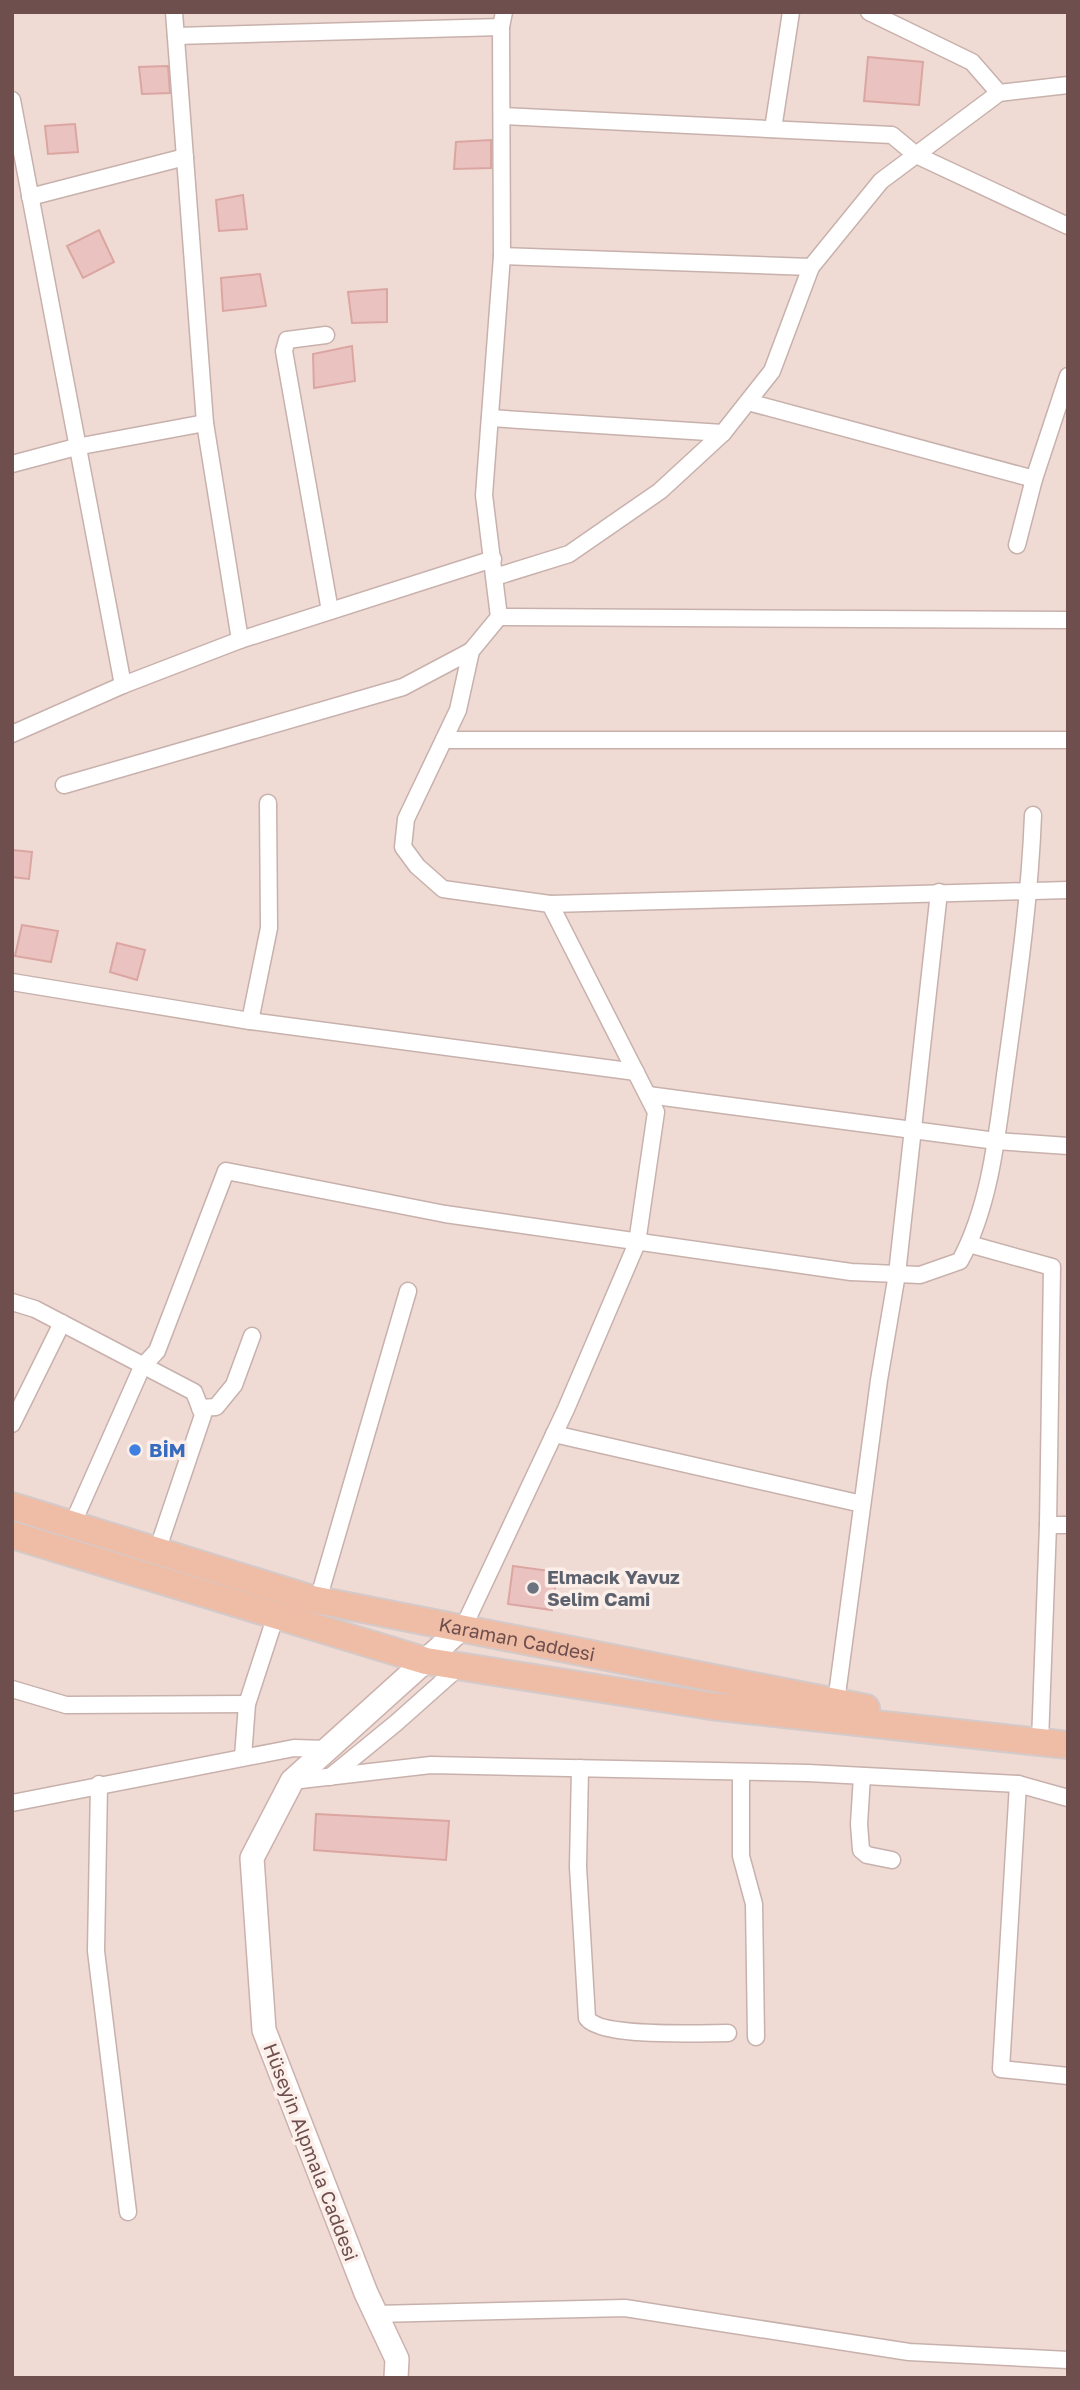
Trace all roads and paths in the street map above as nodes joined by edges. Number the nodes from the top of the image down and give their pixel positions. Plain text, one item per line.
1 (174, 12) edge
2 (791, 12) edge
3 (869, 12) edge
4 (503, 20) edge
5 (176, 36) junction
6 (1068, 85) edge
7 (999, 93) junction
8 (12, 100) edge
9 (503, 116) junction
10 (773, 129) junction
11 (916, 155) junction
12 (185, 157) junction
13 (30, 197) junction
14 (1068, 226) edge
15 (502, 256) junction
16 (811, 267) junction
17 (326, 335) dead end
18 (1068, 376) edge
19 (748, 402) junction
20 (490, 418) junction
21 (205, 423) junction
22 (723, 433) junction
23 (76, 447) junction
24 (12, 464) edge
25 (1034, 479) junction
26 (1017, 545) dead end
27 (493, 559) junction
28 (495, 577) junction
29 (330, 611) junction
30 (499, 617) junction
31 (1068, 620) edge
32 (240, 640) junction
33 (471, 651) junction
34 (123, 685) junction
35 (12, 734) edge
36 (444, 740) junction
37 (1068, 740) edge
38 (64, 785) dead end
39 (268, 803) dead end
40 (1032, 815) dead end
41 (1030, 889) junction
42 (1068, 890) edge
43 (939, 892) junction
44 (550, 904) junction
45 (12, 982) edge
46 (250, 1021) junction
47 (636, 1072) junction
48 (648, 1096) junction
49 (912, 1130) junction
50 (996, 1141) junction
51 (1068, 1146) edge
52 (637, 1242) junction
53 (969, 1244) junction
54 (897, 1274) junction
55 (408, 1291) dead end
56 (12, 1302) edge
57 (62, 1323) junction
58 (252, 1335) dead end
59 (1059, 1351) edge
60 (142, 1367) junction
61 (200, 1408) junction
62 (12, 1424) edge
63 (554, 1434) junction
64 (862, 1504) junction
65 (12, 1506) edge
66 (72, 1525) junction
67 (1048, 1525) junction
68 (1068, 1525) edge
69 (12, 1535) edge
70 (157, 1551) junction
71 (318, 1600) junction
72 (276, 1615) junction
73 (464, 1626) junction
74 (426, 1661) junction
75 (459, 1667) junction
76 (12, 1689) edge
77 (836, 1702) junction
78 (247, 1704) junction
79 (1034, 1742) junction
80 (1068, 1745) edge
81 (328, 1749) junction
82 (243, 1757) junction
83 (580, 1768) junction
84 (741, 1772) junction
85 (862, 1776) junction
86 (330, 1777) junction
87 (292, 1781) junction
88 (99, 1784) junction
89 (1018, 1784) junction
90 (1068, 1798) edge
91 (12, 1803) edge
92 (892, 1860) dead end
93 (728, 2033) dead end
94 (756, 2037) dead end
95 (1068, 2076) edge
96 (128, 2212) dead end
97 (376, 2314) junction
98 (1068, 2360) edge
99 (396, 2378) edge

1 - 5 street
2 - 10 street
3 - 7 street
4 - 5 street
4 - 9 street
5 - 12 street
6 - 7 street
7 - 11 street
8 - 13 street
9 - 10 street
9 - 15 street
10 - 11 street
11 - 14 street
11 - 16 street
12 - 13 street
12 - 21 street
13 - 23 street
15 - 16 street
15 - 20 street
16 - 19 street
17 - 29 street
18 - 25 street
19 - 22 street
19 - 25 street
20 - 22 street
20 - 27 street
21 - 23 street
21 - 32 street
22 - 28 street
23 - 24 street
23 - 34 street
25 - 26 street
27 - 28 street
27 - 29 street
28 - 30 street
29 - 32 street
30 - 31 street
30 - 33 street
32 - 34 street
33 - 36 street
33 - 38 street
34 - 35 street
36 - 37 street
36 - 44 street
39 - 46 street
40 - 41 street
41 - 42 street
41 - 43 street
41 - 50 street
43 - 44 street
43 - 49 street
44 - 47 street
45 - 46 street
46 - 47 street
47 - 48 street
48 - 49 street
48 - 52 street
49 - 50 street
49 - 54 street
50 - 51 street
50 - 53 street
52 - 54 street
52 - 60 street
52 - 63 street
53 - 54 street
53 - 59 street
54 - 64 street
55 - 71 street
56 - 57 street
57 - 60 street
57 - 62 street
58 - 61 street
59 - 67 street
60 - 61 street
60 - 66 street
61 - 70 street
63 - 64 street
63 - 73 street
64 - 77 street
65 - 66 main road, Karaman Caddesi
66 - 70 main road, Karaman Caddesi
67 - 68 street
67 - 79 street
69 - 72 main road, Karaman Caddesi
70 - 71 main road, Karaman Caddesi
71 - 73 main road, Karaman Caddesi
72 - 74 main road, Karaman Caddesi
72 - 78 street
73 - 74 street, Hüseyin Alpmala Caddesi
73 - 77 main road, Karaman Caddesi
74 - 75 main road, Karaman Caddesi
74 - 81 street, Hüseyin Alpmala Caddesi
75 - 79 main road, Karaman Caddesi
75 - 86 street
76 - 78 street
77 - 79 main road, Karaman Caddesi
78 - 82 street
79 - 80 main road, Karaman Caddesi
81 - 82 street
81 - 87 street, Hüseyin Alpmala Caddesi
82 - 88 street
83 - 84 street
83 - 86 street
83 - 93 street
84 - 85 street
84 - 94 street
85 - 89 street
85 - 92 street
86 - 87 street
87 - 97 street, Hüseyin Alpmala Caddesi
88 - 91 street
88 - 96 street
89 - 90 street
89 - 95 street
97 - 98 street
97 - 99 street, Hüseyin Alpmala Caddesi

